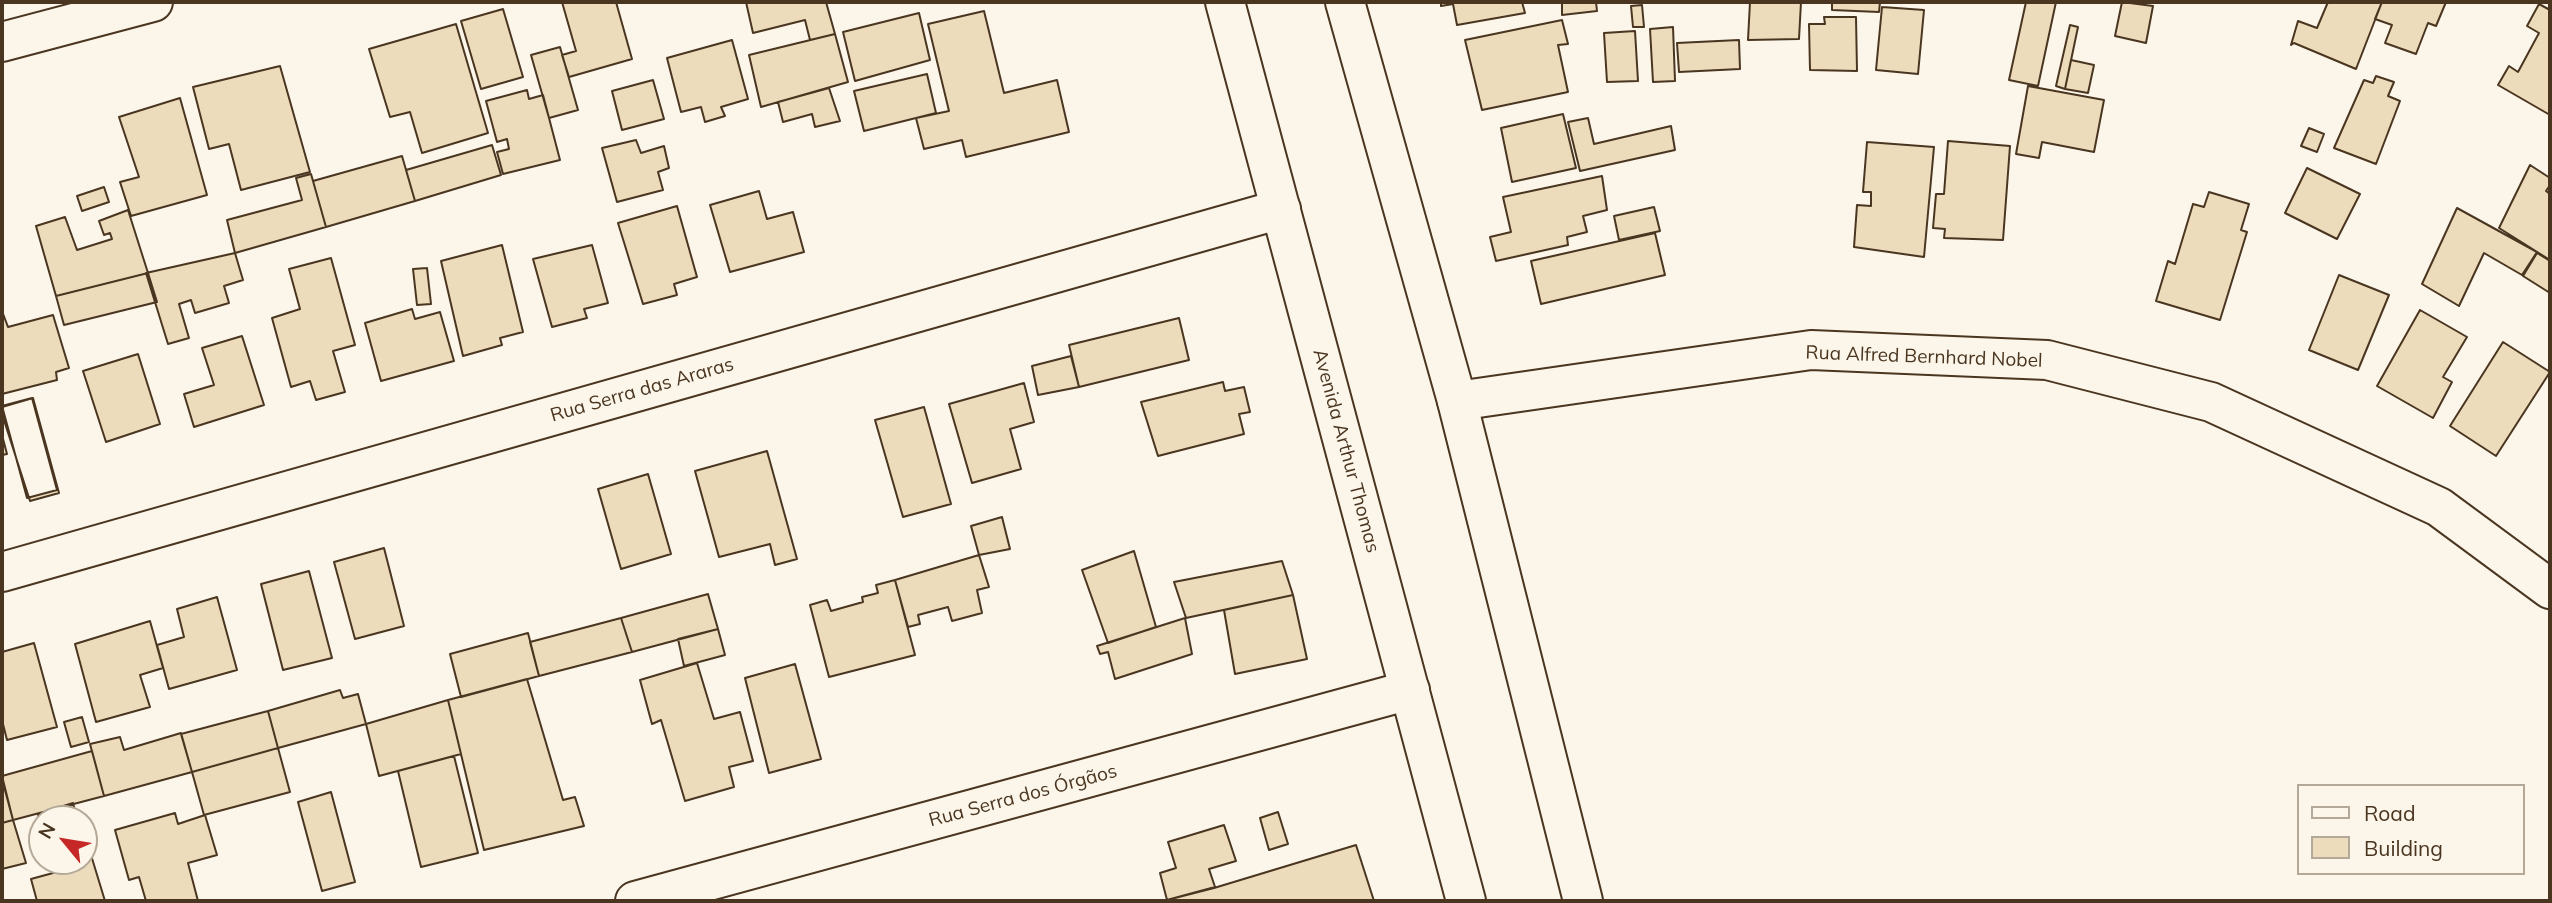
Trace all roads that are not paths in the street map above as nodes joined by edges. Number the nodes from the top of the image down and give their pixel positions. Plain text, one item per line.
1 (153, 2) edge
2 (1225, 2) edge
3 (1345, 2) edge
4 (2, 43) edge
5 (1281, 209) junction
6 (1457, 401) junction
7 (2, 572) edge
8 (2550, 589) edge
9 (1410, 690) junction
10 (635, 901) edge
11 (1466, 901) edge
12 (1583, 901) edge

1 - 4 street
2 - 5 street, Avenida Arthur Thomas
3 - 6 street
5 - 7 street, Rua Serra das Araras
5 - 9 street, Avenida Arthur Thomas
6 - 8 street, Rua Alfred Bernhard Nobel
6 - 12 street
9 - 10 street, Rua Serra dos Órgãos
9 - 11 street, Avenida Arthur Thomas

